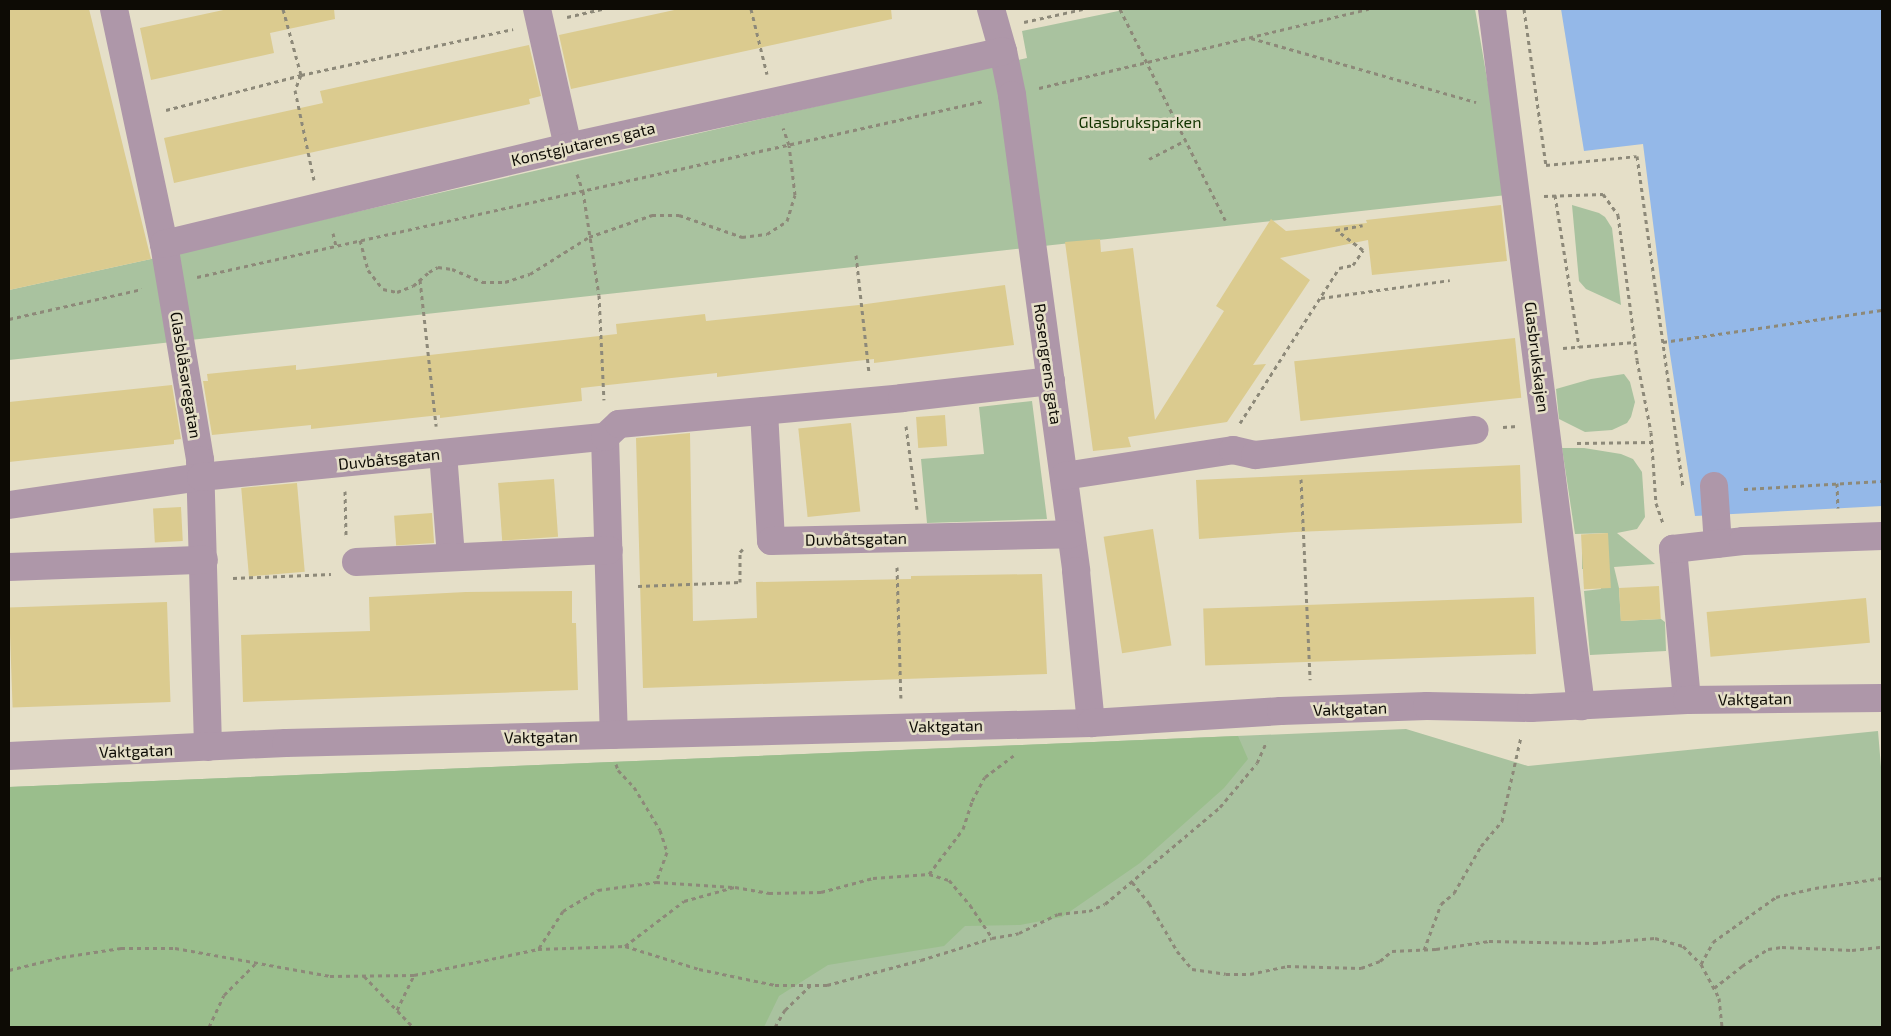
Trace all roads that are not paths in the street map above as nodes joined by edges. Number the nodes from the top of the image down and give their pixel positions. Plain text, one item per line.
1 (114, 9) edge
2 (1492, 9) edge
3 (539, 16) edge
4 (997, 29) edge
5 (568, 147) junction
6 (164, 244) junction
7 (1051, 381) junction
8 (764, 411) junction
9 (1475, 430) road end
10 (605, 437) junction
11 (440, 453) junction
12 (1064, 476) junction
13 (201, 477) junction
14 (1725, 488) road end
15 (9, 505) edge
16 (1071, 534) junction
17 (1882, 536) edge
18 (1694, 547) junction
19 (609, 550) junction
20 (451, 558) junction
21 (356, 562) road end
22 (9, 567) edge
23 (204, 570) junction
24 (1882, 698) edge
25 (1687, 700) junction
26 (1581, 706) junction
27 (1091, 723) junction
28 (614, 735) junction
29 (208, 748) junction
30 (9, 756) edge

1 - 6 street, Glasblåsaregatan
2 - 26 street, Glasbrukskajen
3 - 5 street
4 - 5 street, Konstgjutarens gata
4 - 7 street, Rosengrens gata
5 - 6 street, Konstgjutarens gata
6 - 13 street, Glasblåsaregatan
7 - 8 street, Duvbåtsgatan
7 - 12 street, Rosengrens gata
8 - 10 street, Duvbåtsgatan
8 - 16 street, Duvbåtsgatan
9 - 12 street
10 - 11 street, Duvbåtsgatan
10 - 19 street
11 - 13 street, Duvbåtsgatan
11 - 20 street
12 - 16 street, Rosengrens gata
13 - 15 street, Duvbåtsgatan
13 - 23 street, Glasblåsaregatan
14 - 18 street
16 - 27 street, Rosengrens gata
17 - 18 street
18 - 25 street
19 - 20 street
19 - 28 street
20 - 21 street
22 - 23 street
23 - 29 street, Glasblåsaregatan
24 - 25 street, Vaktgatan
25 - 26 street, Vaktgatan
26 - 27 street, Vaktgatan
27 - 28 street, Vaktgatan
28 - 29 street, Vaktgatan
29 - 30 street, Vaktgatan

